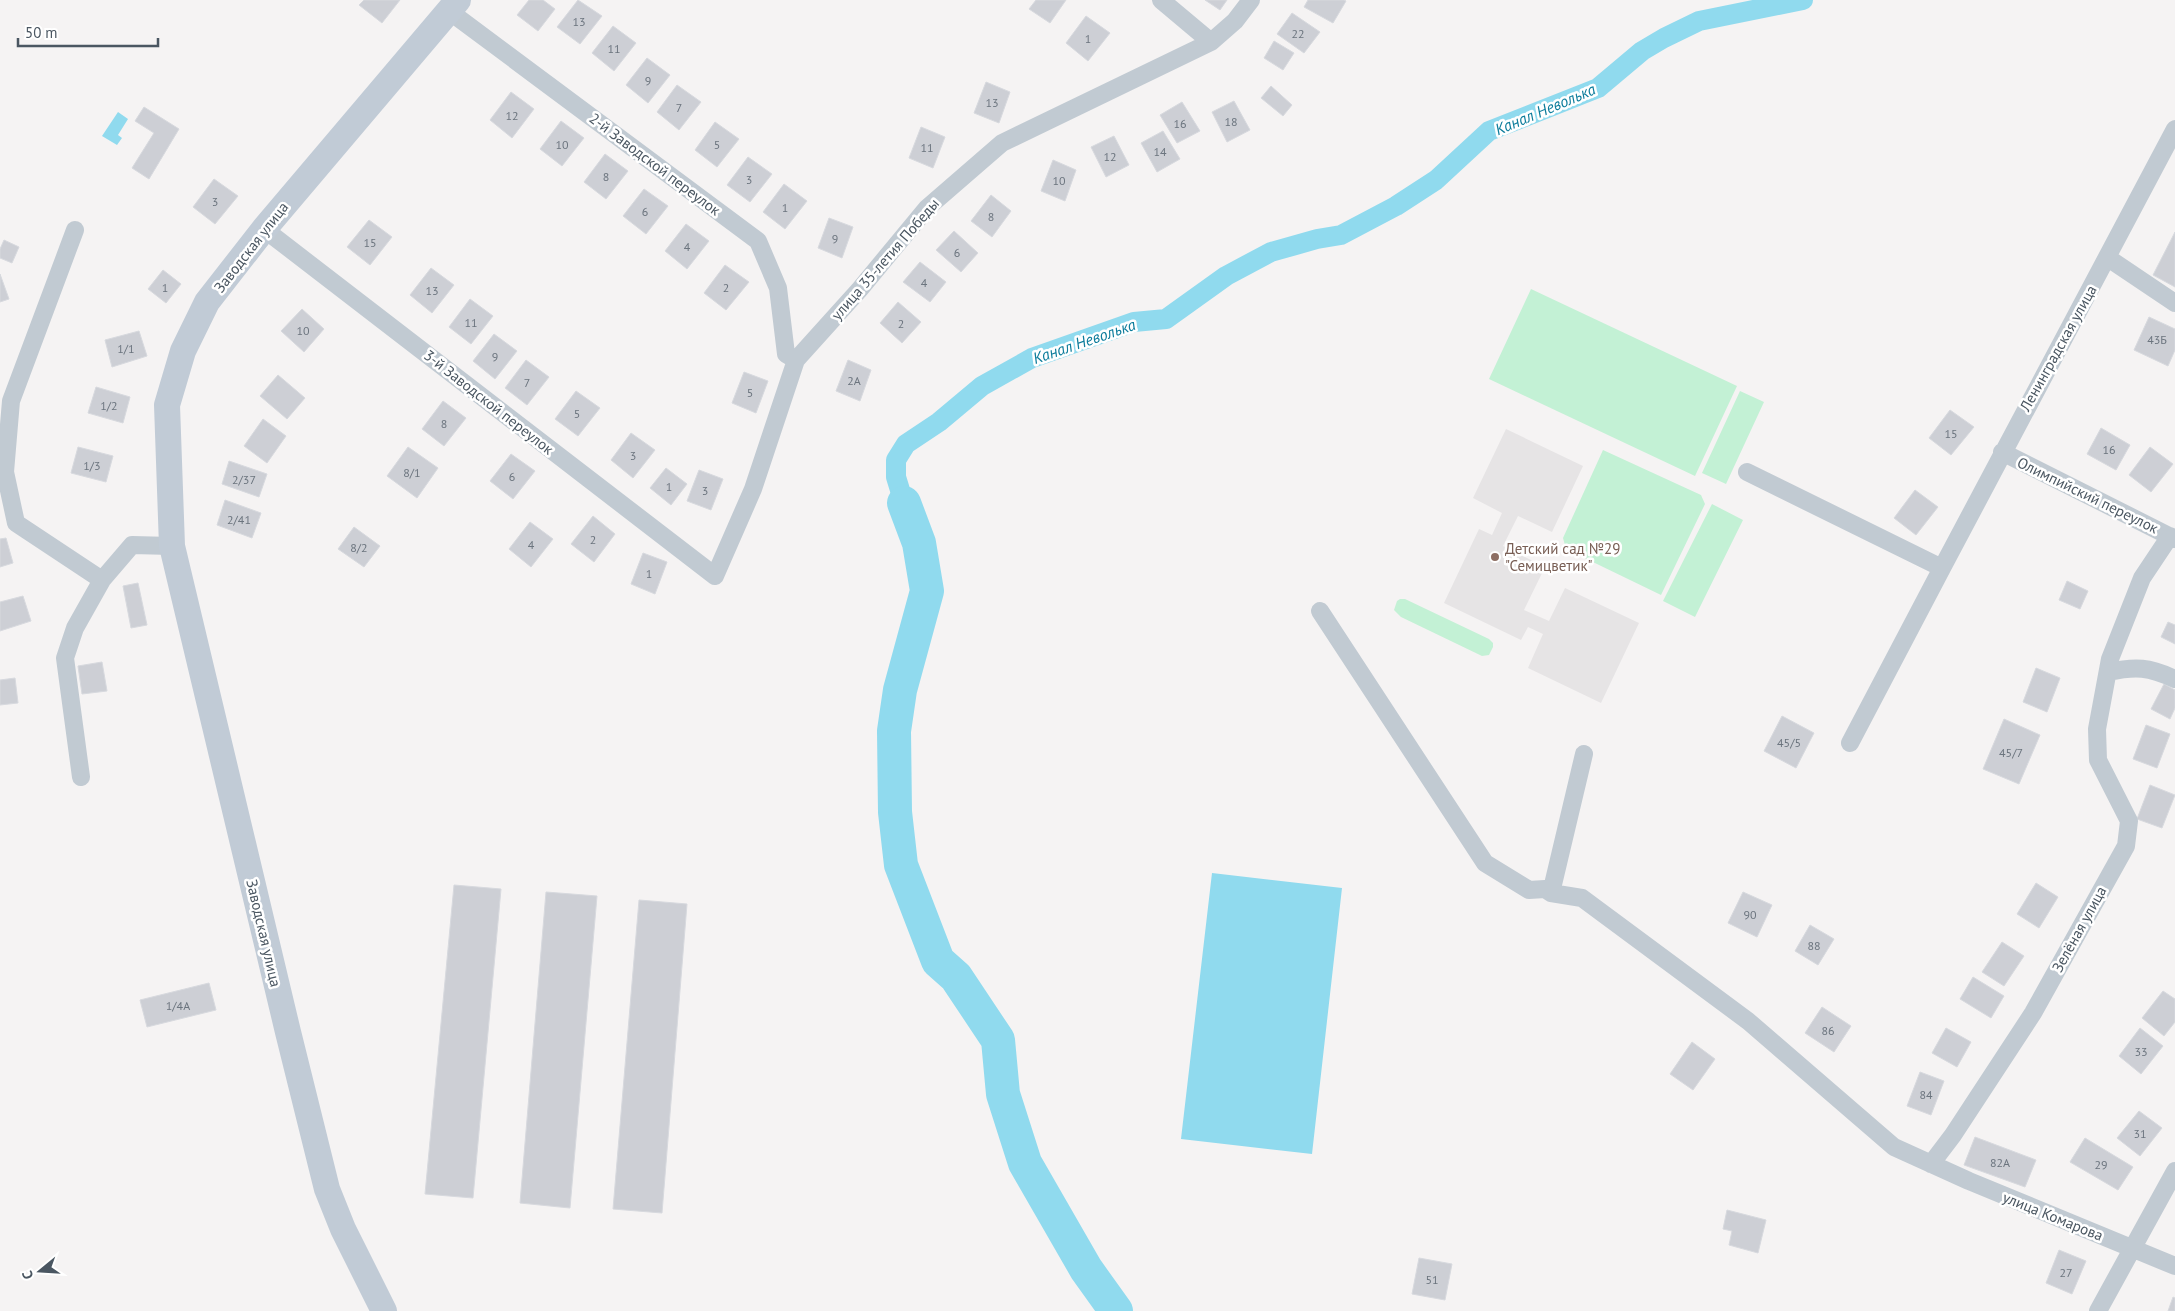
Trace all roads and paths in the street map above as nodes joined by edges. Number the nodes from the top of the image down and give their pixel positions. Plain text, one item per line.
1 (1161, 0) edge
2 (1251, 0) edge
3 (453, 6) edge
4 (1211, 42) junction
5 (2175, 128) edge
6 (2170, 149) edge
7 (264, 229) junction
8 (76, 230) dead end
9 (2108, 258) junction
10 (2175, 303) edge
11 (796, 360) junction
12 (2002, 452) junction
13 (1747, 472) dead end
14 (2172, 537) edge
15 (172, 546) junction
16 (1942, 568) junction
17 (715, 576) joint
18 (102, 580) junction
19 (1320, 611) dead end
20 (2108, 672) junction
21 (2175, 680) edge
22 (1850, 743) dead end
23 (1584, 754) dead end
24 (81, 777) dead end
25 (1551, 893) junction
26 (1931, 1164) junction
27 (2175, 1171) edge
28 (2132, 1248) junction
29 (2175, 1266) edge
30 (384, 1311) edge
31 (2098, 1311) edge

1 - 4 street
2 - 4 street, улица 35-летия Победы
3 - 7 main road, Заводская улица
3 - 11 street, 2-й Заводской переулок
4 - 11 street, улица 35-летия Победы
5 - 6 street, Ленинградская улица
6 - 9 street, Ленинградская улица
7 - 15 main road, Заводская улица
7 - 17 street, 3-й Заводской переулок
8 - 18 street
9 - 10 street
9 - 12 street, Ленинградская улица
11 - 17 street, улица 35-летия Победы
12 - 14 street, Олимпийский переулок
12 - 16 street, Ленинградская улица
13 - 16 street
14 - 20 street, Зелёная улица
15 - 18 street
15 - 30 main road, Заводская улица
16 - 22 street, Ленинградская улица
18 - 24 street
19 - 25 street, улица Комарова
20 - 21 street
20 - 26 street, Зелёная улица
23 - 25 street
25 - 26 street, улица Комарова
26 - 28 street, улица Комарова
27 - 28 street
28 - 29 street, улица Комарова
28 - 31 street

